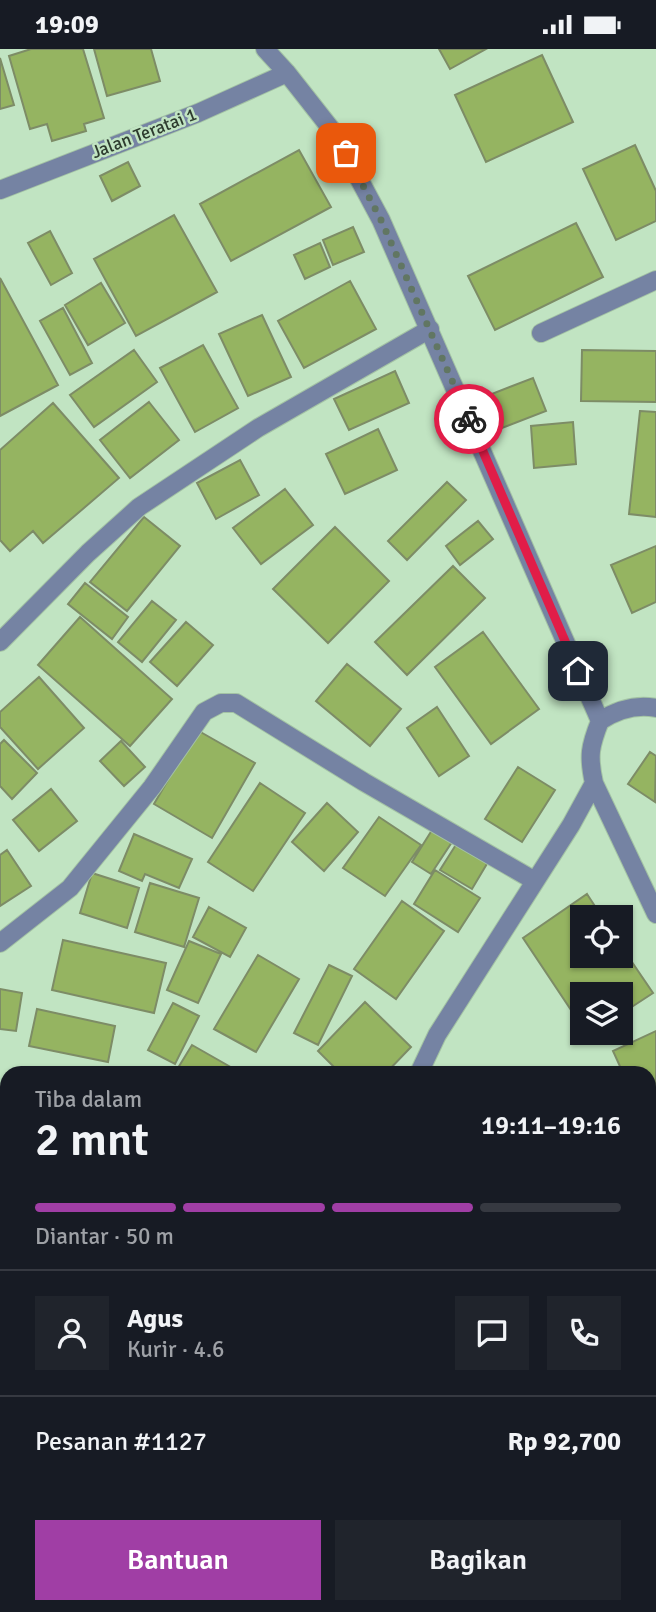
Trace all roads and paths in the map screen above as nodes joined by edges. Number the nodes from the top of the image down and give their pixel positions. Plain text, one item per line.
1 (265, 49) edge
2 (287, 73) junction
3 (0, 190) edge
4 (656, 280) edge
5 (430, 329) junction
6 (541, 333) dead end
7 (0, 642) edge
8 (656, 708) edge
9 (600, 721) junction
10 (594, 783) junction
11 (535, 881) junction
12 (656, 914) edge
13 (0, 943) edge
14 (422, 1066) edge

1 - 2 street
2 - 3 street, Jalan Teratai 1
2 - 5 street
4 - 6 street
5 - 7 street
5 - 9 street
8 - 9 street
9 - 10 street
10 - 11 street
10 - 12 street
11 - 13 street
11 - 14 street

